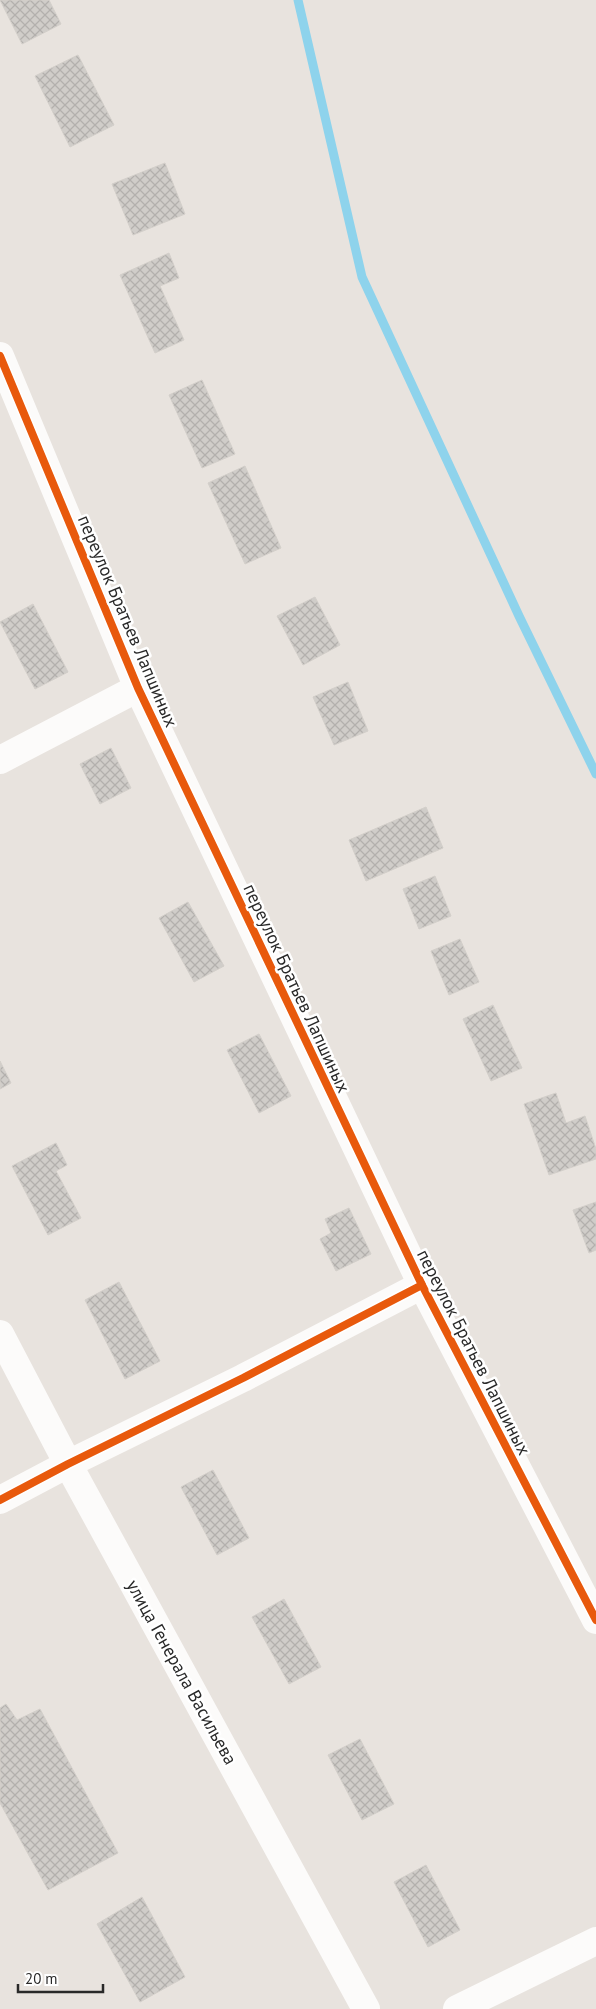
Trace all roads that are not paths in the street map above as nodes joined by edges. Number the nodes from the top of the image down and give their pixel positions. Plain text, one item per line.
1 (0, 356) edge
2 (138, 688) junction
3 (0, 760) edge
4 (422, 1285) junction
5 (0, 1334) edge
6 (68, 1464) junction
7 (0, 1500) edge
8 (596, 1620) edge
9 (596, 1941) edge
10 (366, 2009) edge
11 (457, 2009) edge

1 - 2 street, переулок Братьев Лапшиных
2 - 3 street
2 - 4 street, переулок Братьев Лапшиных
4 - 6 street
4 - 8 street, переулок Братьев Лапшиных
5 - 6 street, улица Генерала Васильева
6 - 7 street
6 - 10 street, улица Генерала Васильева
9 - 11 street

